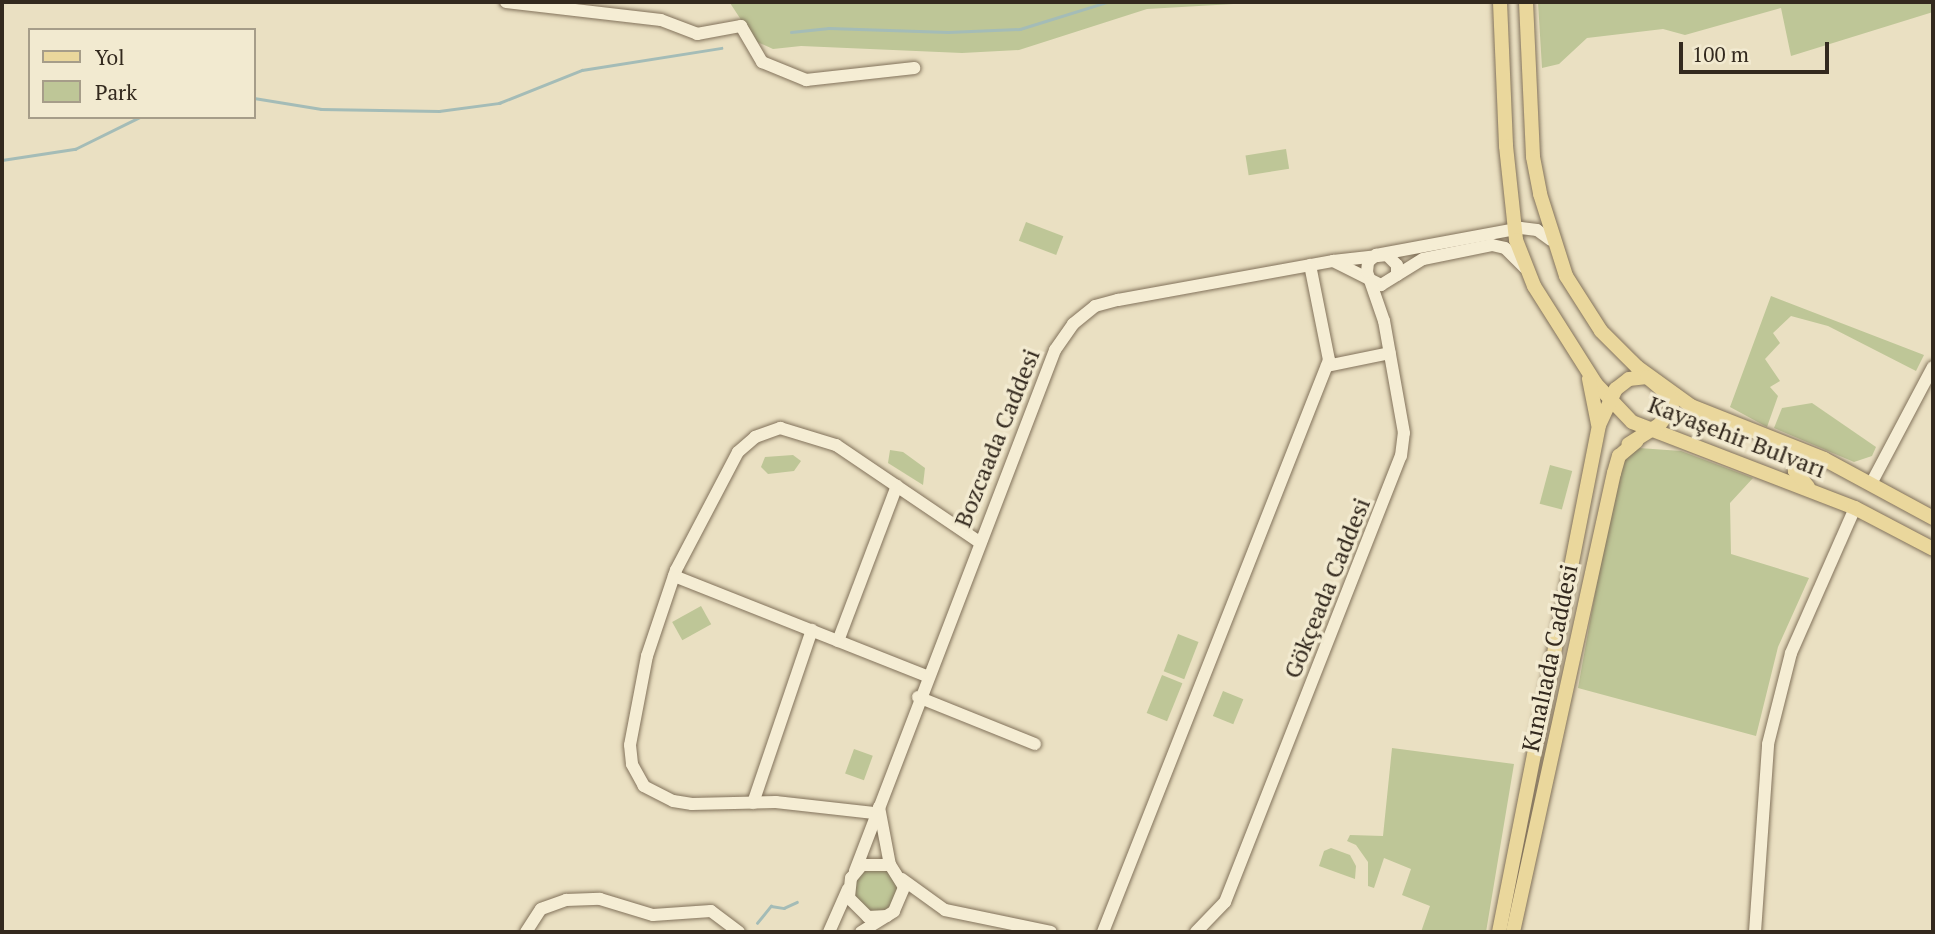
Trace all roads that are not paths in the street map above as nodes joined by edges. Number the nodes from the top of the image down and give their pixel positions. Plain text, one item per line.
1 (506, 2) edge
2 (1500, 2) edge
3 (1526, 2) edge
4 (914, 68) dead end
5 (1511, 203) junction
6 (1514, 229) junction
7 (1495, 234) junction
8 (1551, 240) junction
9 (1381, 254) junction
10 (1333, 261) junction
11 (1310, 265) junction
12 (1526, 270) junction
13 (1397, 275) junction
14 (1372, 282) junction
15 (1390, 353) junction
16 (1583, 363) junction
17 (1326, 366) junction
18 (1933, 367) edge
19 (1658, 383) junction
20 (1610, 400) junction
21 (1599, 425) junction
22 (1647, 429) junction
23 (1676, 440) junction
24 (1628, 444) junction
25 (1824, 459) junction
26 (1872, 482) junction
27 (897, 486) junction
28 (1811, 490) junction
29 (1855, 508) junction
30 (1933, 518) edge
31 (979, 542) junction
32 (1933, 549) edge
33 (674, 576) junction
34 (812, 630) junction
35 (838, 641) junction
36 (926, 676) junction
37 (918, 697) junction
38 (1035, 744) dead end
39 (753, 803) junction
40 (876, 808) junction
41 (890, 865) junction
42 (855, 871) junction
43 (902, 879) junction
44 (848, 888) junction
45 (887, 916) junction
46 (526, 932) edge
47 (739, 932) edge
48 (830, 932) edge
49 (861, 932) edge
50 (1051, 932) edge
51 (1103, 932) edge
52 (1196, 932) edge
53 (1499, 932) edge
54 (1513, 932) edge
55 (1755, 932) edge

1 - 4 street
2 - 5 main road, Kayaşehir Bulvarı
3 - 8 main road, Kayaşehir Bulvarı
5 - 6 main road, Kayaşehir Bulvarı
5 - 7 street
6 - 7 street, Bozcaada Caddesi
6 - 8 street
6 - 12 main road, Kayaşehir Bulvarı
7 - 9 street, Bozcaada Caddesi
8 - 19 main road, Kayaşehir Bulvarı
9 - 10 street, Bozcaada Caddesi
9 - 13 street
9 - 14 street
10 - 11 street, Bozcaada Caddesi
10 - 14 street
11 - 17 street
11 - 31 street, Bozcaada Caddesi
12 - 13 street
12 - 16 main road, Kayaşehir Bulvarı
13 - 14 street
14 - 15 street, Gökçeada Caddesi
15 - 17 street
15 - 52 street, Gökçeada Caddesi
16 - 20 main road, Kayaşehir Bulvarı
16 - 21 main road
17 - 51 street
18 - 26 street
19 - 20 main road
19 - 22 main road
19 - 25 main road, Kayaşehir Bulvarı
20 - 21 main road, Kınalıada Caddesi
20 - 22 main road, Kayaşehir Bulvarı
21 - 53 main road, Kınalıada Caddesi
22 - 23 main road, Kayaşehir Bulvarı
22 - 24 main road
23 - 24 main road
23 - 28 main road, Kayaşehir Bulvarı
24 - 54 main road, Kınalıada Caddesi
25 - 26 main road, Kayaşehir Bulvarı
25 - 28 main road
26 - 30 main road, Kayaşehir Bulvarı
27 - 31 street
27 - 33 street
27 - 35 street
28 - 29 main road, Kayaşehir Bulvarı
29 - 32 main road, Kayaşehir Bulvarı
29 - 55 street
31 - 36 street, Bozcaada Caddesi
33 - 34 street
33 - 39 street
34 - 35 street
34 - 39 street
35 - 36 street
36 - 37 street, Bozcaada Caddesi
37 - 38 street
37 - 40 street, Bozcaada Caddesi
39 - 40 street
40 - 41 street
40 - 42 street, Bozcaada Caddesi
41 - 42 street
41 - 43 street
42 - 44 street
43 - 45 street
43 - 50 street
44 - 45 street
44 - 48 street
45 - 49 street
46 - 47 street

